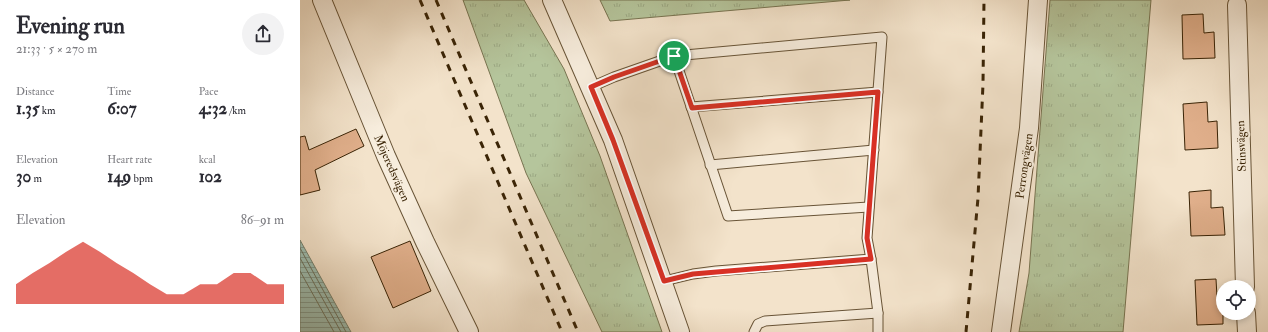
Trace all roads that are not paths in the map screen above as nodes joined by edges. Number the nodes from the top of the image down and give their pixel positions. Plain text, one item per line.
1 (322, 0) edge
2 (552, 0) edge
3 (1038, 0) edge
4 (1237, 5) dead end
5 (674, 56) junction
6 (591, 87) junction
7 (878, 92) junction
8 (692, 108) junction
9 (874, 150) junction
10 (710, 165) junction
11 (869, 207) junction
12 (871, 259) junction
13 (1246, 280) edge
14 (664, 281) junction
15 (878, 313) junction
16 (1246, 320) edge
17 (469, 332) edge
18 (680, 332) edge
19 (754, 332) edge
20 (878, 332) edge
21 (1001, 332) edge
22 (1247, 332) edge

1 - 17 street, Möjeredsvägen
2 - 6 street
3 - 21 street, Perrongvägen
4 - 13 street, Stinsvägen
5 - 6 lane
5 - 7 lane
5 - 8 lane
6 - 14 street
7 - 8 lane
7 - 9 lane
8 - 10 lane
9 - 10 lane
9 - 11 lane
10 - 11 lane
11 - 12 lane
12 - 14 lane
12 - 15 lane
14 - 18 street
15 - 19 lane
15 - 20 lane
16 - 22 street

